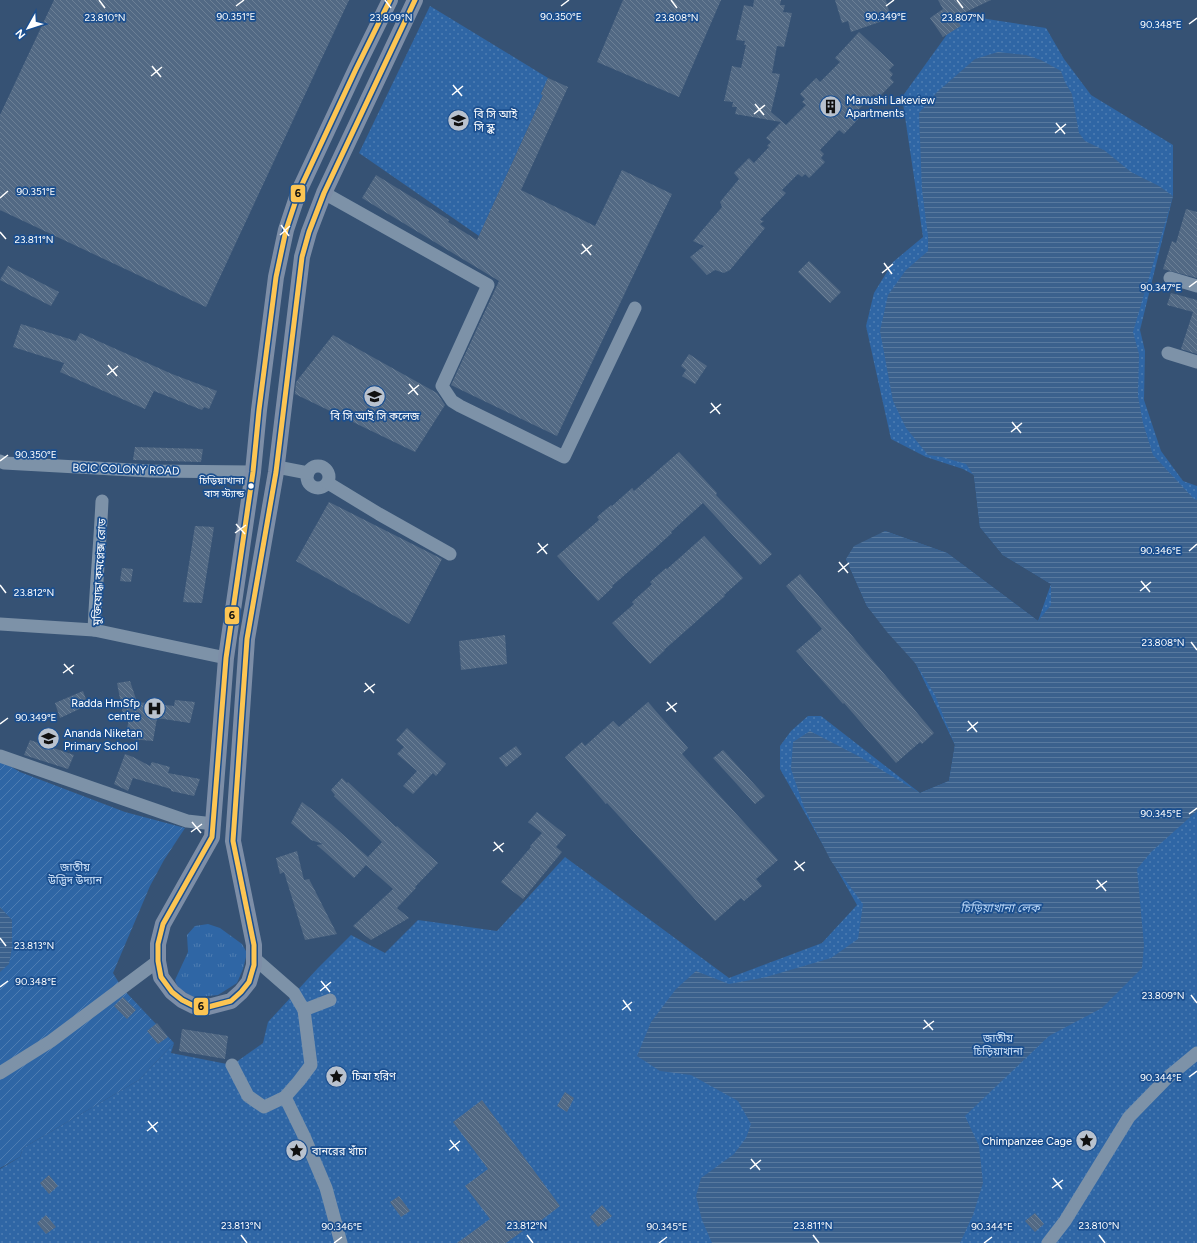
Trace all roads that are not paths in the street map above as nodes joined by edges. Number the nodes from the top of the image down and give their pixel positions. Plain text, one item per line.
1 (390, 0) edge
2 (415, 0) edge
3 (303, 182) junction
4 (324, 193) junction
5 (1170, 278) dead end
6 (1197, 286) edge
7 (635, 308) dead end
8 (1168, 353) dead end
9 (1197, 362) edge
10 (0, 461) edge
11 (276, 469) junction
12 (253, 472) junction
13 (102, 501) dead end
14 (450, 554) dead end
15 (0, 624) edge
16 (94, 630) junction
17 (226, 658) junction
18 (0, 756) edge
19 (213, 831) junction
20 (233, 841) junction
21 (254, 958) junction
22 (158, 961) junction
23 (330, 1000) dead end
24 (304, 1010) junction
25 (1197, 1053) edge
26 (232, 1065) dead end
27 (0, 1072) edge
28 (285, 1097) junction
29 (341, 1243) edge
30 (1048, 1243) edge

1 - 3 main road
2 - 4 main road
3 - 4 main road
3 - 12 main road
4 - 7 street
4 - 11 main road
5 - 6 street
8 - 9 street
10 - 12 street, BCIC COLONY ROAD
11 - 12 main road
11 - 14 street
11 - 20 main road
12 - 17 main road
13 - 16 street, মুক্তিযোদ্ধা কমপ্লেক্স রোড
15 - 16 street
16 - 17 street, মুক্তিযোদ্ধা কমপ্লেক্স রোড
17 - 19 main road
18 - 19 street
19 - 20 main road
19 - 22 main road
20 - 21 main road
21 - 22 main road
21 - 24 street
22 - 27 street
23 - 24 street
24 - 28 street
25 - 30 street
26 - 28 street
28 - 29 street

